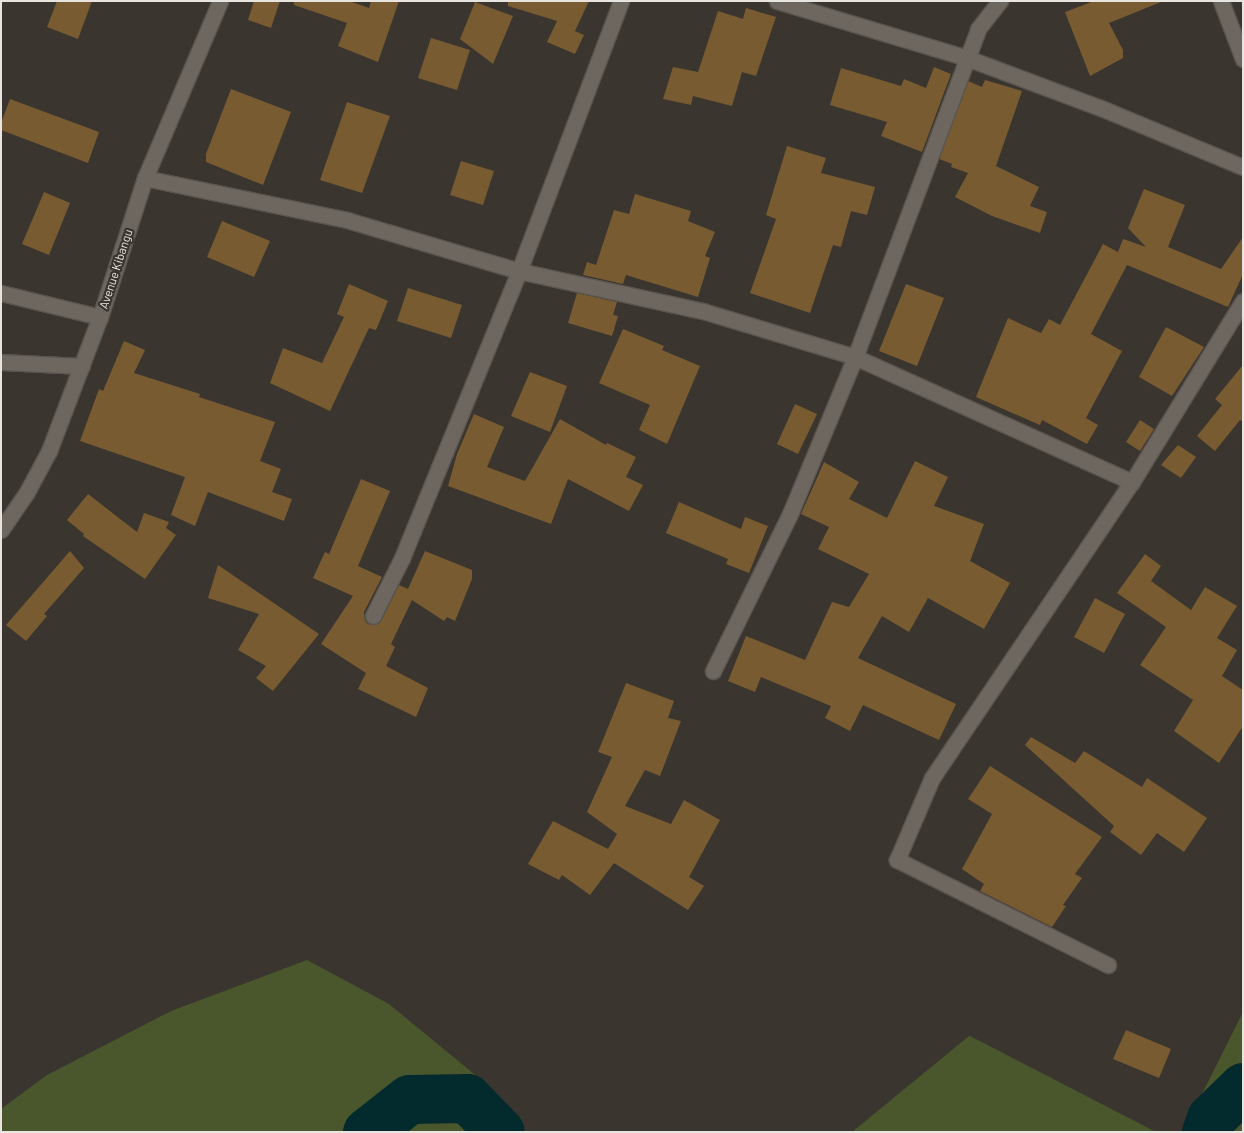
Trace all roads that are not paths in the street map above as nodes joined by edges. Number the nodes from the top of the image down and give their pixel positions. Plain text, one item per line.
1 (220, 1) edge
2 (620, 1) edge
3 (777, 1) edge
4 (1000, 1) edge
5 (1221, 1) edge
6 (967, 58) junction
7 (1243, 59) edge
8 (1243, 167) edge
9 (145, 178) junction
10 (519, 271) junction
11 (1, 293) edge
12 (1243, 301) edge
13 (100, 317) junction
14 (855, 357) junction
15 (1, 362) edge
16 (82, 366) junction
17 (1132, 482) junction
18 (1, 530) edge
19 (373, 616) dead end
20 (713, 671) dead end
21 (1108, 965) dead end

1 - 9 street, Avenue Kibangu
2 - 10 street
3 - 6 street
4 - 6 street
5 - 7 street
6 - 8 street
6 - 14 street
9 - 10 street
9 - 13 street, Avenue Kibangu
10 - 14 street
10 - 19 street
11 - 13 street
12 - 17 street
13 - 16 street, Avenue Kibangu
14 - 17 street
14 - 20 street
15 - 16 street
16 - 18 street, Avenue Kibangu
17 - 21 street

